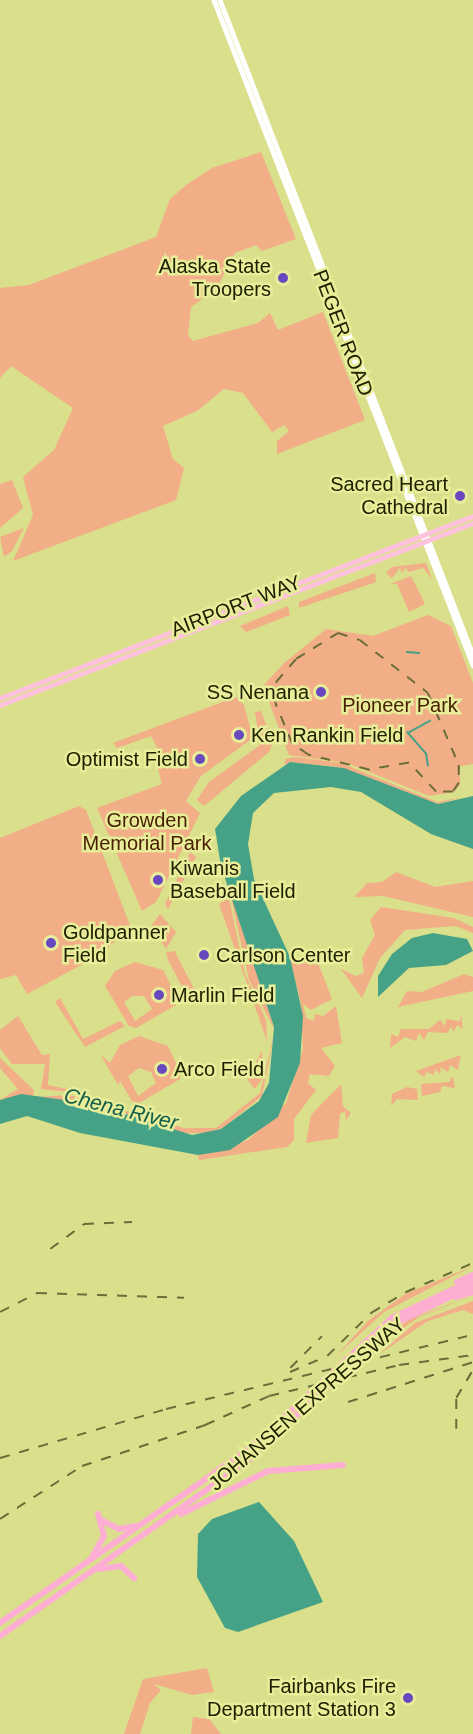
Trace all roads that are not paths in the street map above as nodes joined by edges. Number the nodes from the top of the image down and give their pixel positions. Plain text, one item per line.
1 (214, 0) edge
2 (220, 0) edge
3 (473, 516) edge
4 (473, 523) edge
5 (424, 534) junction
6 (426, 541) junction
7 (473, 655) edge
8 (473, 665) edge
9 (0, 698) edge
10 (0, 705) edge
11 (473, 1275) edge
12 (473, 1280) edge
13 (473, 1286) edge
14 (473, 1292) edge
15 (432, 1295) junction
16 (418, 1309) junction
17 (343, 1465) dead end
18 (98, 1514) dead end
19 (103, 1521) dead end
20 (147, 1521) junction
21 (145, 1535) junction
22 (85, 1565) junction
23 (88, 1574) junction
24 (134, 1578) dead end
25 (0, 1623) edge
26 (0, 1636) edge

1 - 5 main road, PEGER ROAD
2 - 5 main road, PEGER ROAD
3 - 5 main road, AIRPORT WAY
4 - 6 main road, AIRPORT WAY
5 - 6 main road, PEGER ROAD
5 - 9 main road, AIRPORT WAY
6 - 7 main road, PEGER ROAD
6 - 8 main road, PEGER ROAD
6 - 10 main road, AIRPORT WAY
11 - 15 highway
12 - 15 highway, JOHANSEN EXPRESSWAY
13 - 16 highway, JOHANSEN EXPRESSWAY
14 - 16 highway
15 - 20 highway, JOHANSEN EXPRESSWAY
16 - 21 highway, JOHANSEN EXPRESSWAY
17 - 21 highway
18 - 22 highway
19 - 20 highway
20 - 22 highway, JOHANSEN EXPRESSWAY
21 - 23 highway, JOHANSEN EXPRESSWAY
22 - 25 highway, JOHANSEN EXPRESSWAY
23 - 24 highway
23 - 26 highway, JOHANSEN EXPRESSWAY

